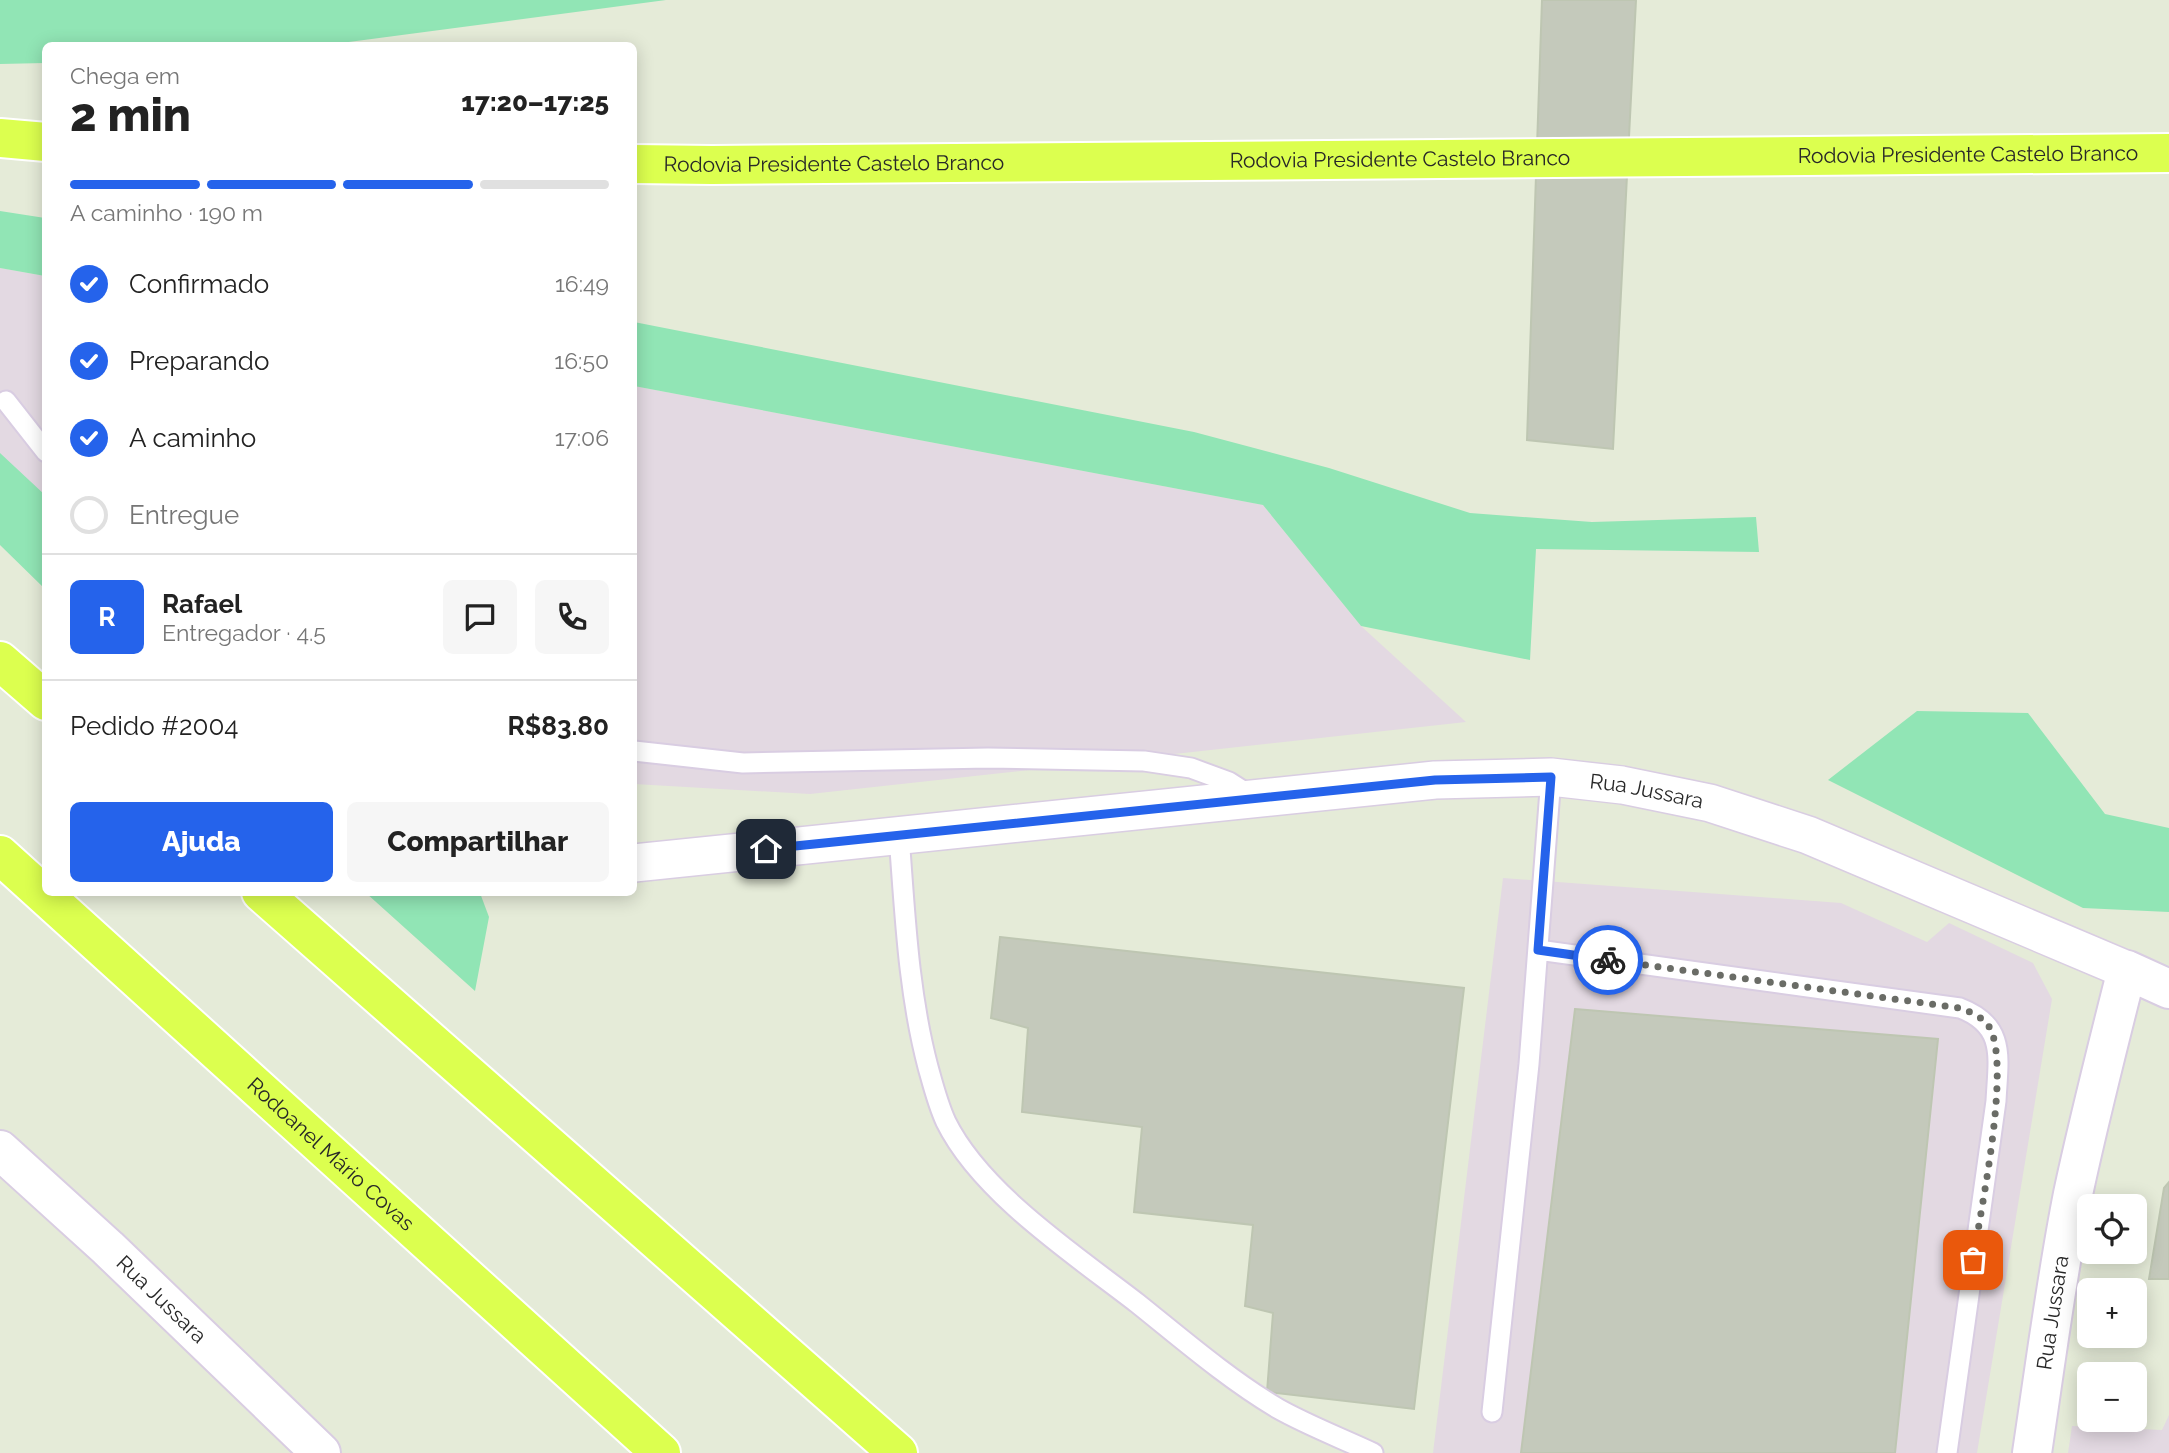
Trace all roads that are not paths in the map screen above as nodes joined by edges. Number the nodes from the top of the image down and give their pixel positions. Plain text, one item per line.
1 (0, 138) edge
2 (42, 142) edge
3 (2169, 153) edge
4 (637, 164) edge
5 (6, 401) dead end
6 (42, 447) edge
7 (0, 661) edge
8 (42, 698) edge
9 (637, 751) edge
10 (1551, 777) junction
11 (1256, 799) junction
12 (899, 836) junction
13 (0, 855) edge
14 (637, 863) edge
15 (42, 893) edge
16 (45, 896) edge
17 (266, 896) edge
18 (1538, 950) junction
19 (2127, 971) junction
20 (2169, 989) edge
21 (0, 1150) edge
22 (1492, 1412) dead end
23 (321, 1453) edge
24 (661, 1453) edge
25 (898, 1453) edge
26 (1373, 1453) edge
27 (1947, 1453) edge
28 (2032, 1453) edge

1 - 2 highway
3 - 4 highway, Rodovia Presidente Castelo Branco
5 - 6 lane
7 - 8 highway
9 - 11 lane
10 - 11 street, Rua Jussara
10 - 18 lane
10 - 19 street, Rua Jussara
11 - 12 street, Rua Jussara
12 - 14 street, Rua Jussara
12 - 26 lane
13 - 15 highway, Rodoanel Mário Covas
16 - 24 highway, Rodoanel Mário Covas
17 - 25 highway
18 - 22 lane
18 - 27 lane
19 - 20 main road, Rua Jussara
19 - 28 main road, Rua Jussara
21 - 23 main road, Rua Jussara

